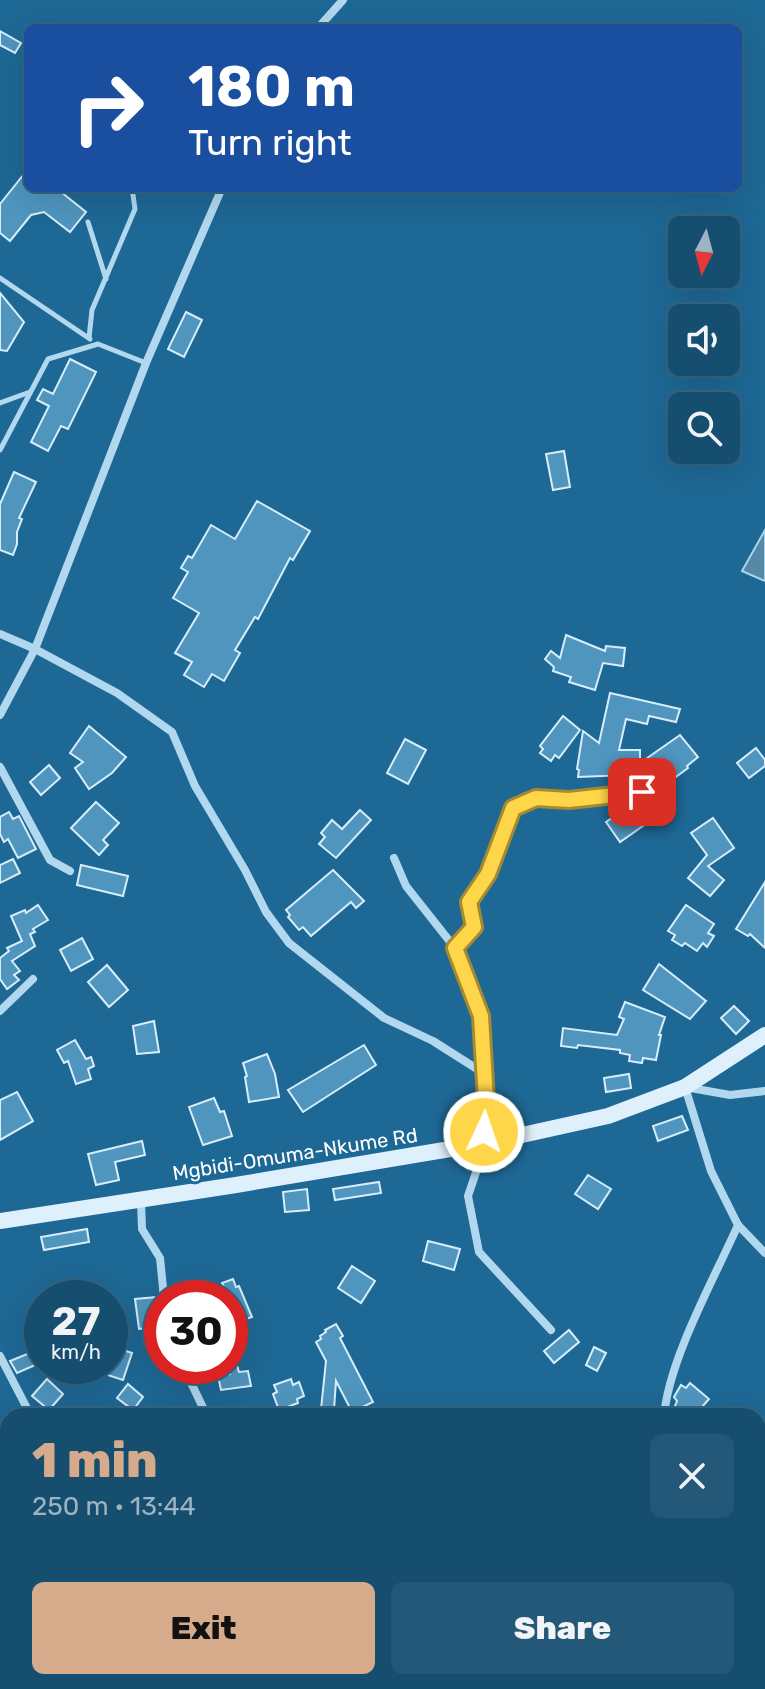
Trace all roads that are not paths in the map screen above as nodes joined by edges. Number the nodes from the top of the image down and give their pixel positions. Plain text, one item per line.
1 (343, 0) edge
2 (322, 24) edge
3 (133, 192) edge
4 (220, 192) edge
5 (88, 222) dead end
6 (0, 278) edge
7 (106, 280) junction
8 (89, 338) junction
9 (98, 344) junction
10 (146, 363) junction
11 (31, 392) junction
12 (0, 403) edge
13 (0, 450) edge
14 (0, 634) edge
15 (35, 649) junction
16 (0, 715) edge
17 (0, 767) edge
18 (642, 792) dead end
19 (394, 858) dead end
20 (70, 871) dead end
21 (455, 948) junction
22 (33, 979) dead end
23 (0, 1011) edge
24 (765, 1035) edge
25 (485, 1074) junction
26 (685, 1087) junction
27 (765, 1091) edge
28 (486, 1143) junction
29 (141, 1200) junction
30 (0, 1221) edge
31 (738, 1225) junction
32 (765, 1253) edge
33 (162, 1280) edge
34 (551, 1330) dead end
35 (0, 1356) edge
36 (192, 1384) edge
37 (27, 1408) edge
38 (203, 1408) edge
39 (666, 1408) edge

1 - 2 street
3 - 7 lane
4 - 10 street
5 - 7 lane
6 - 8 lane
7 - 8 lane
8 - 9 lane
9 - 10 lane
9 - 11 lane
10 - 15 street
11 - 12 lane
11 - 13 lane
14 - 15 street
15 - 16 street
15 - 25 street
17 - 20 street
18 - 21 street
19 - 21 street
21 - 25 street
22 - 23 street
24 - 26 street, Mgbidi-Omuma-Nkume Rd
25 - 28 street
26 - 27 street
26 - 28 street, Mgbidi-Omuma-Nkume Rd
26 - 31 street
28 - 29 street, Mgbidi-Omuma-Nkume Rd
28 - 34 street
29 - 30 street, Mgbidi-Omuma-Nkume Rd
29 - 33 street
31 - 32 street
31 - 39 street
35 - 37 street
36 - 38 street

